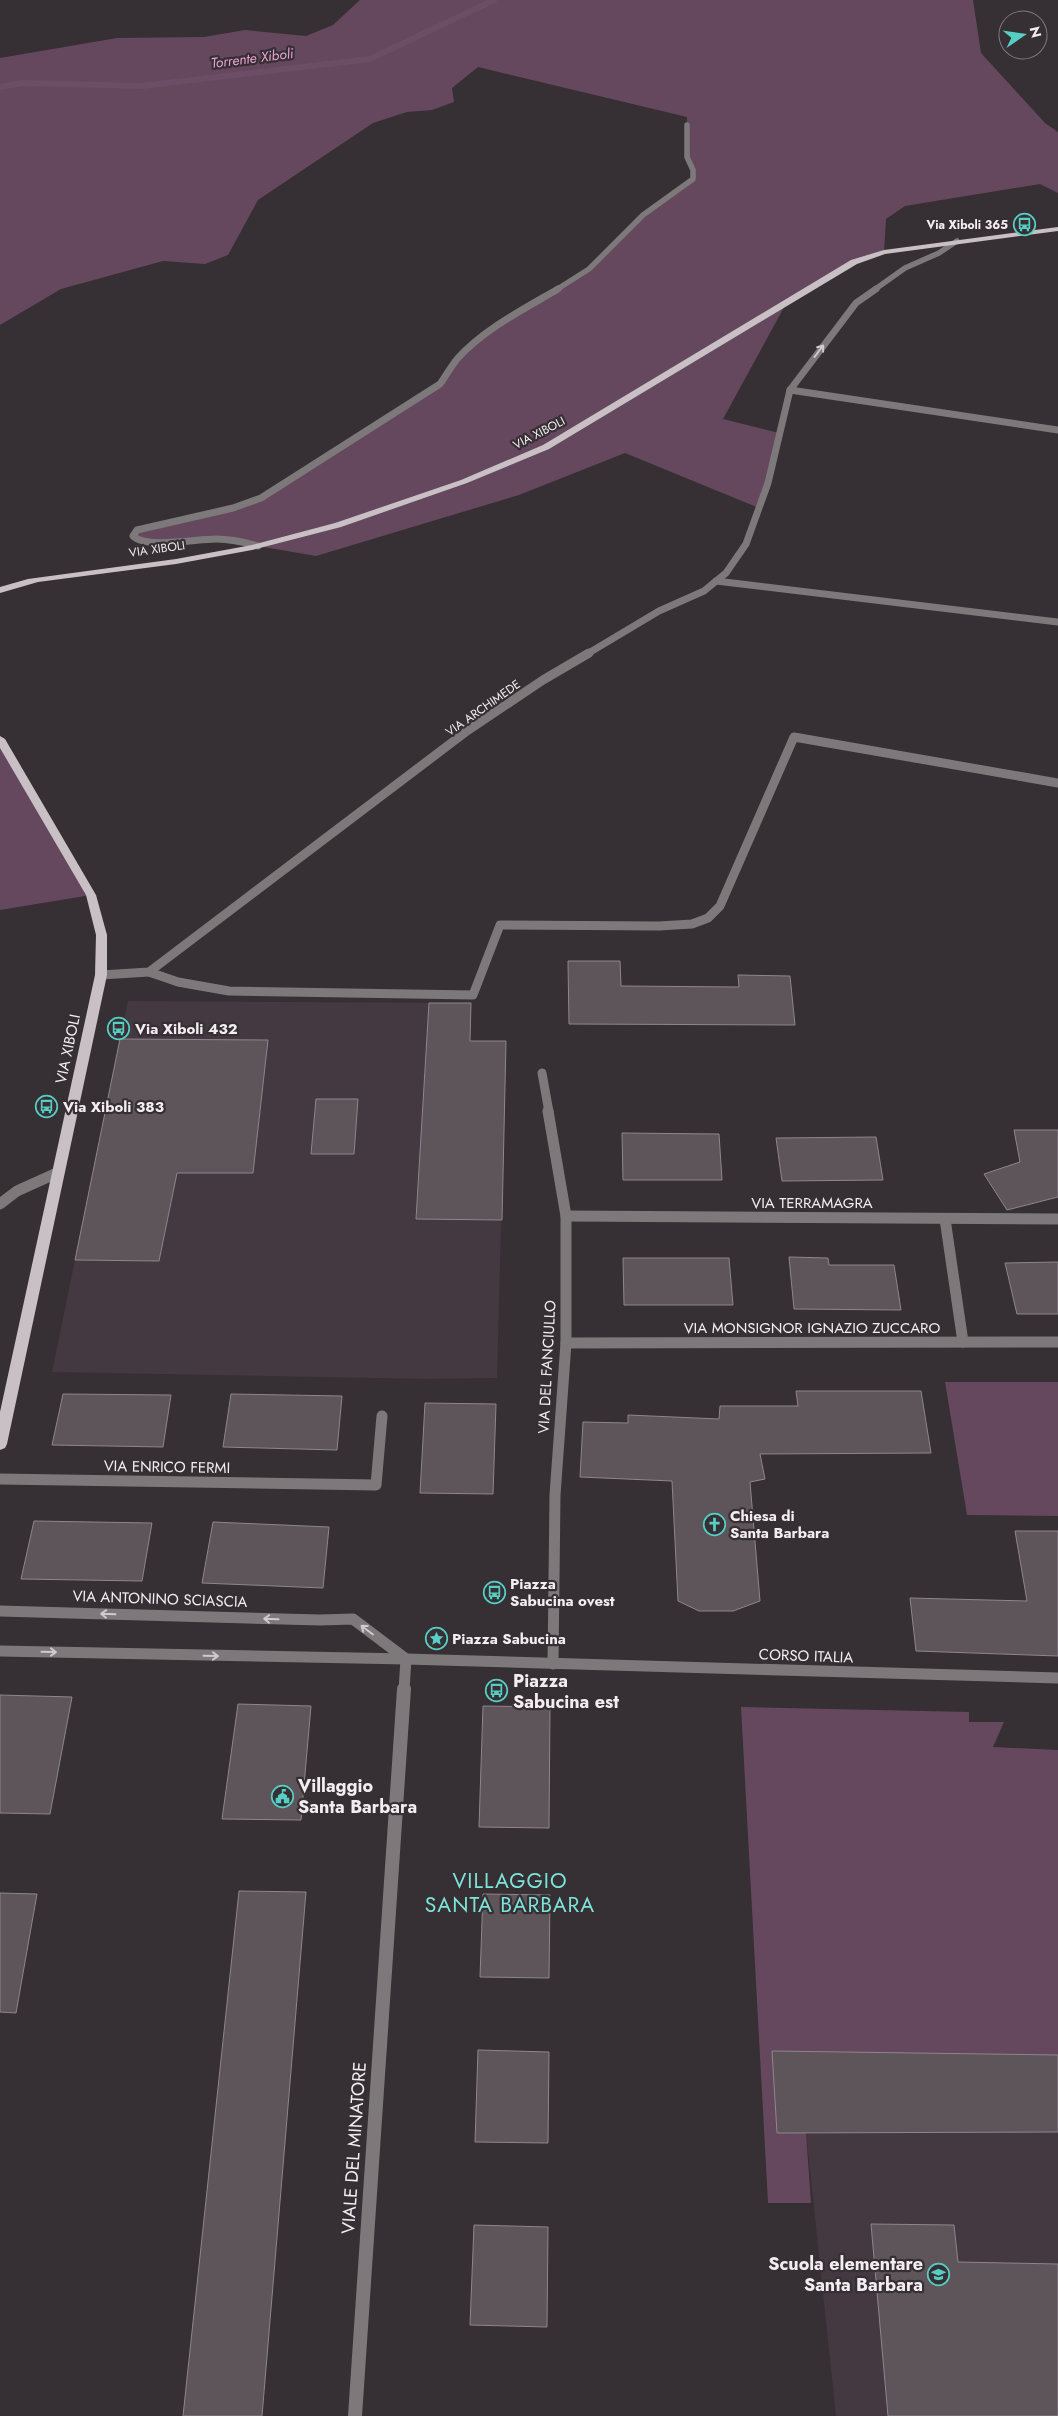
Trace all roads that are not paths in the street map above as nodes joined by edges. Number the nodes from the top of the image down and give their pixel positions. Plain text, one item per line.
1 (687, 125) dead end
2 (1058, 229) edge
3 (957, 241) junction
4 (790, 390) junction
5 (1058, 430) edge
6 (258, 546) junction
7 (716, 581) junction
8 (0, 590) edge
9 (1058, 622) edge
10 (0, 739) edge
11 (1058, 783) edge
12 (149, 972) junction
13 (101, 976) junction
14 (542, 1073) dead end
15 (58, 1172) junction
16 (0, 1204) edge
17 (566, 1216) junction
18 (945, 1219) junction
19 (1058, 1219) edge
20 (963, 1342) junction
21 (1058, 1342) edge
22 (566, 1343) junction
23 (382, 1416) dead end
24 (0, 1444) edge
25 (0, 1479) edge
26 (0, 1610) edge
27 (0, 1651) edge
28 (406, 1659) junction
29 (553, 1664) junction
30 (1058, 1678) edge
31 (355, 2416) edge

1 - 6 street
2 - 3 main road, VIA XIBOLI
4 -> 3 street
3 - 6 main road, VIA XIBOLI
4 - 5 street
4 - 7 street, VIA ARCHIMEDE
6 - 8 main road, VIA XIBOLI
7 - 9 street
7 - 12 street, VIA ARCHIMEDE
10 - 13 main road, VIA XIBOLI
11 - 12 street
12 - 13 street
13 - 15 main road, VIA XIBOLI
14 - 17 street, VIA DEL FANCIULLO
15 - 16 street
15 - 24 main road, VIA XIBOLI
17 - 18 street, VIA TERRAMAGRA
17 - 22 street, VIA DEL FANCIULLO
18 - 19 street, VIA TERRAMAGRA
18 - 20 street
20 - 21 street, VIA MONSIGNOR IGNAZIO ZUCCARO
20 - 22 street, VIA MONSIGNOR IGNAZIO ZUCCARO
22 - 29 street, VIA DEL FANCIULLO
23 - 25 street, VIA ENRICO FERMI
28 -> 26 street, VIA ANTONINO SCIASCIA
27 -> 28 street, CORSO ITALIA
28 - 29 street, CORSO ITALIA
28 - 31 street, VIALE DEL MINATORE
29 - 30 street, CORSO ITALIA

